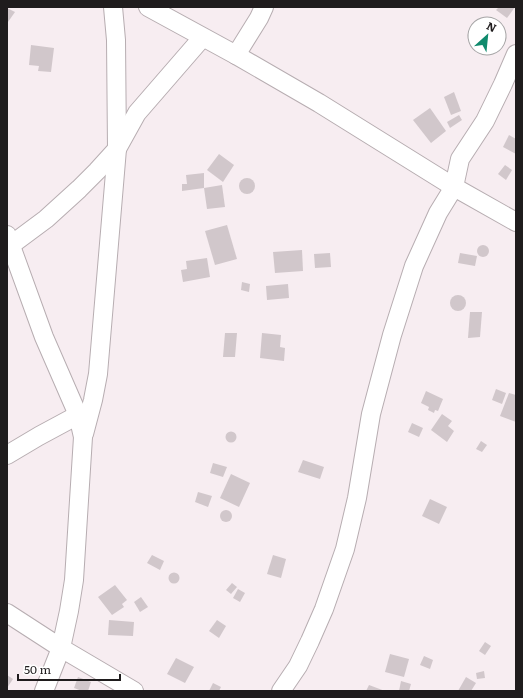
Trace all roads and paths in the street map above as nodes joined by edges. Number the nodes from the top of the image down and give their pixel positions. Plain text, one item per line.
1 (113, 7) edge
2 (148, 7) edge
3 (264, 7) edge
4 (202, 38) junction
5 (516, 54) edge
6 (236, 55) junction
7 (117, 149) junction
8 (454, 187) junction
9 (516, 222) edge
10 (8, 242) edge
11 (78, 415) junction
12 (83, 437) junction
13 (7, 455) edge
14 (7, 613) edge
15 (61, 648) junction
16 (44, 691) edge
17 (134, 691) edge
18 (281, 691) edge

1 - 7 street
2 - 4 street
3 - 6 street
4 - 6 street
4 - 7 street
5 - 8 street
6 - 8 street
7 - 10 street
7 - 12 street
8 - 9 street
8 - 18 street
10 - 11 street
11 - 12 street
11 - 13 street
12 - 15 street
14 - 15 street
15 - 16 street
15 - 17 street

